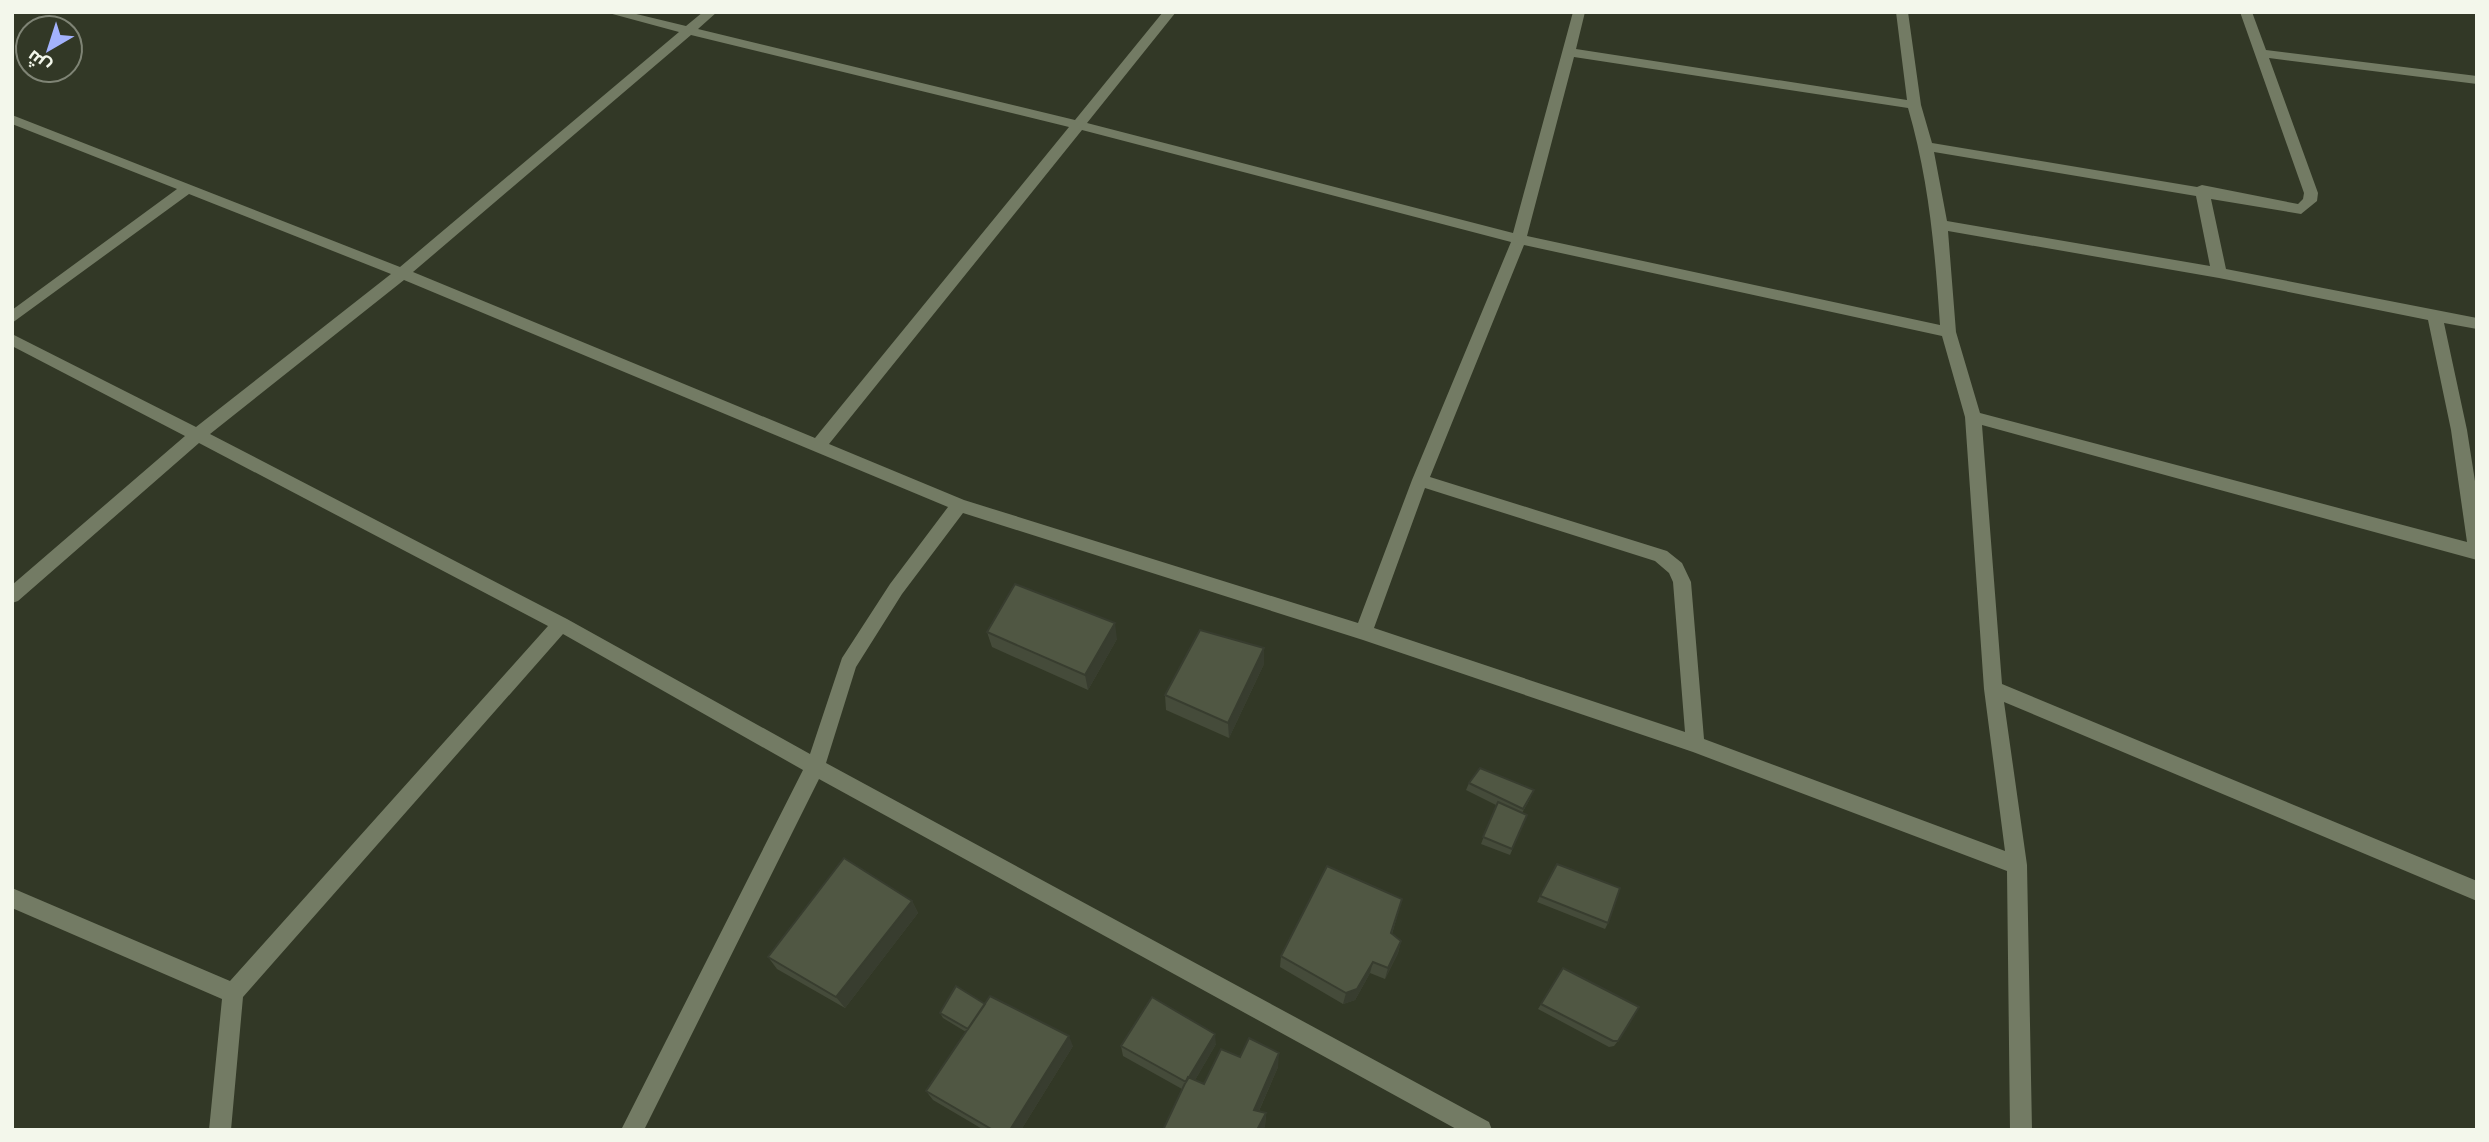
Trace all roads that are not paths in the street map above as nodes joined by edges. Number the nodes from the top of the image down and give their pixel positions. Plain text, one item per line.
1 (611, 12) edge
2 (711, 12) edge
3 (1170, 12) edge
4 (1580, 12) edge
5 (1902, 12) edge
6 (2246, 12) edge
7 (686, 33) junction
8 (1567, 52) junction
9 (2261, 53) junction
10 (2477, 80) edge
11 (1914, 105) junction
12 (12, 119) edge
13 (1079, 125) junction
14 (1926, 146) junction
15 (188, 188) junction
16 (2202, 190) junction
17 (1940, 225) junction
18 (1518, 239) junction
19 (402, 273) junction
20 (2219, 273) junction
21 (2435, 316) junction
22 (12, 318) edge
23 (2477, 324) edge
24 (1948, 332) junction
25 (12, 339) edge
26 (1973, 417) junction
27 (2459, 430) junction
28 (2477, 434) edge
29 (195, 436) junction
30 (817, 447) junction
31 (1420, 480) junction
32 (959, 505) junction
33 (2477, 552) edge
34 (12, 596) edge
35 (561, 624) junction
36 (1363, 632) junction
37 (1993, 689) junction
38 (1695, 744) junction
39 (815, 767) junction
40 (2017, 864) junction
41 (2477, 891) edge
42 (12, 898) edge
43 (233, 993) junction
44 (219, 1130) edge
45 (632, 1130) edge
46 (1481, 1130) edge
47 (2021, 1130) edge

1 - 7 street
2 - 7 street
3 - 13 street
4 - 8 street
5 - 11 street
6 - 9 street
7 - 13 street
7 - 19 street
8 - 11 street
8 - 18 street
9 - 10 street
9 - 16 street
11 - 14 street
12 - 15 street
13 - 18 street
13 - 30 street
14 - 16 street
14 - 17 street
15 - 19 street
15 - 22 street
16 - 20 street
17 - 20 street
17 - 24 street
18 - 24 street
18 - 31 street
19 - 29 street
19 - 30 street
20 - 21 street
21 - 23 street
21 - 27 street
24 - 26 street
25 - 29 street
26 - 33 street
26 - 37 street
27 - 28 street
27 - 33 street
29 - 34 street
29 - 35 street
30 - 32 street
31 - 36 street
31 - 38 street
32 - 36 street
32 - 39 street
35 - 39 street
35 - 43 street
36 - 38 street
37 - 40 street
37 - 41 street
38 - 40 street
39 - 45 street
39 - 46 street
40 - 47 street
42 - 43 street
43 - 44 street

